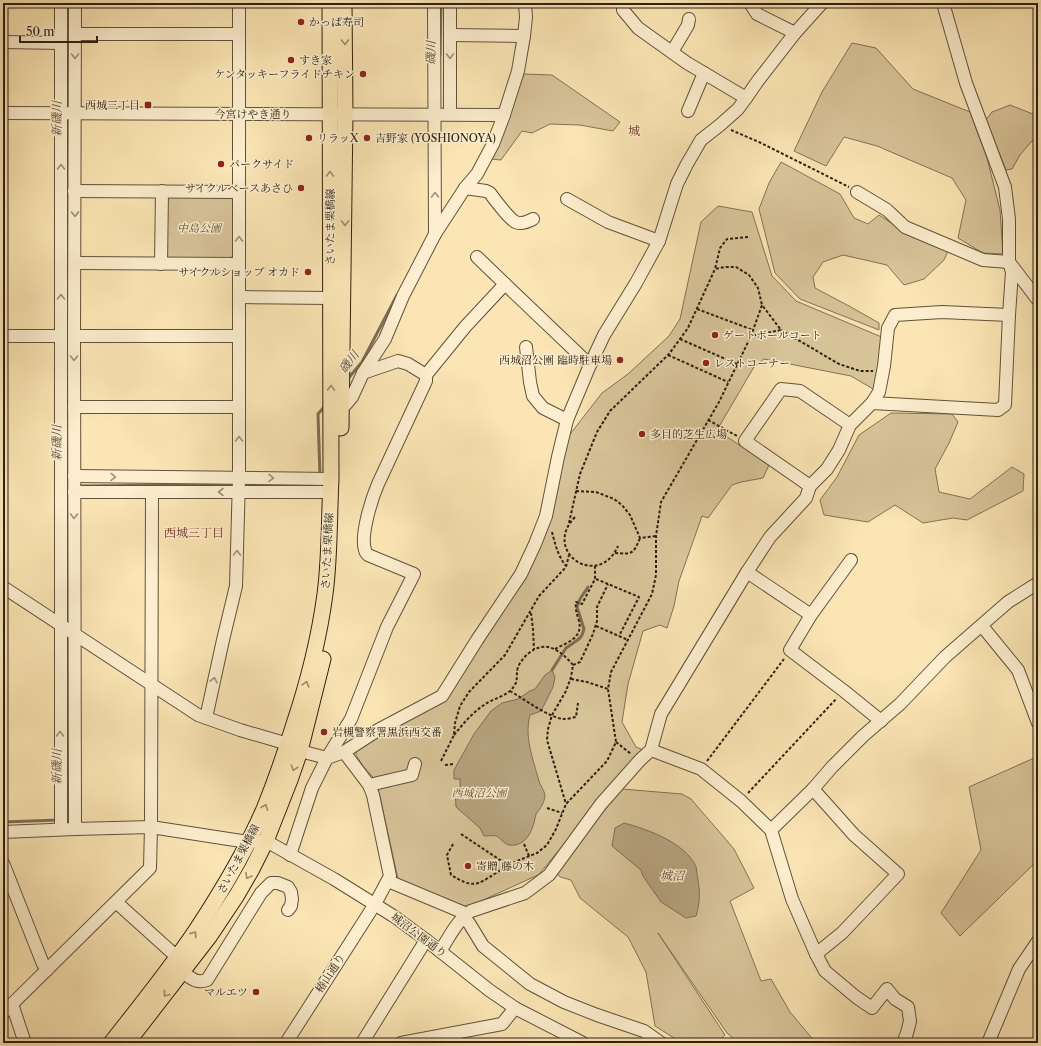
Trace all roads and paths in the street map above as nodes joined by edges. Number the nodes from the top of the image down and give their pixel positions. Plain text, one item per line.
1 (61, 3) edge
2 (75, 3) edge
3 (240, 3) edge
4 (330, 3) edge
5 (344, 3) edge
6 (434, 3) edge
7 (450, 3) edge
8 (525, 3) edge
9 (623, 3) edge
10 (750, 3) edge
11 (822, 3) edge
12 (943, 3) edge
13 (689, 18) dead end
14 (795, 33) junction
15 (75, 34) junction
16 (239, 34) junction
17 (450, 35) junction
18 (524, 36) junction
19 (3, 42) edge
20 (61, 43) junction
21 (672, 52) junction
22 (704, 73) junction
23 (746, 98) junction
24 (688, 111) dead end
25 (3, 113) edge
26 (61, 113) junction
27 (76, 113) junction
28 (240, 114) junction
29 (330, 114) junction
30 (345, 114) junction
31 (434, 114) junction
32 (450, 114) junction
33 (504, 114) junction
34 (720, 125) junction
35 (464, 188) junction
36 (74, 191) junction
37 (162, 191) junction
38 (239, 192) junction
39 (857, 192) joint
40 (567, 199) dead end
41 (534, 219) dead end
42 (435, 234) junction
43 (748, 237) dead end
44 (659, 241) junction
45 (477, 257) dead end
46 (1009, 262) junction
47 (75, 263) junction
48 (161, 264) junction
49 (239, 264) junction
50 (715, 268) junction
51 (505, 284) junction
52 (239, 297) junction
53 (330, 298) junction
54 (1038, 300) edge
55 (762, 305) junction
56 (697, 309) junction
57 (1009, 315) junction
58 (754, 330) junction
59 (781, 330) junction
60 (3, 336) edge
61 (61, 336) junction
62 (74, 336) junction
63 (239, 336) junction
64 (751, 336) junction
65 (680, 339) junction
66 (526, 347) dead end
67 (668, 354) junction
68 (737, 364) junction
69 (590, 365) junction
70 (883, 371) junction
71 (363, 373) junction
72 (426, 375) junction
73 (728, 382) junction
74 (872, 403) junction
75 (74, 407) junction
76 (238, 407) junction
77 (342, 408) junction
78 (567, 420) junction
79 (708, 420) junction
80 (850, 425) junction
81 (744, 441) junction
82 (74, 476) junction
83 (239, 478) junction
84 (331, 486) junction
85 (810, 486) junction
86 (576, 491) junction
87 (74, 492) junction
88 (152, 492) junction
89 (238, 492) junction
90 (575, 517) dead end
91 (569, 523) junction
92 (551, 531) dead end
93 (656, 536) junction
94 (640, 538) junction
95 (618, 546) dead end
96 (615, 553) junction
97 (569, 555) junction
98 (851, 560) dead end
99 (595, 566) junction
100 (566, 567) junction
101 (747, 572) junction
102 (595, 579) junction
103 (1038, 583) edge
104 (608, 584) junction
105 (3, 587) edge
106 (531, 613) junction
107 (811, 615) junction
108 (60, 624) junction
109 (596, 626) junction
110 (982, 626) junction
111 (75, 635) junction
112 (619, 636) junction
113 (628, 640) junction
114 (534, 649) junction
115 (556, 649) junction
116 (790, 650) junction
117 (573, 665) junction
118 (571, 679) junction
119 (151, 684) junction
120 (608, 689) junction
121 (510, 691) junction
122 (844, 691) junction
123 (578, 703) dead end
124 (552, 715) junction
125 (206, 718) junction
126 (881, 721) junction
127 (1038, 723) edge
128 (454, 735) junction
129 (616, 742) junction
130 (294, 747) junction
131 (651, 750) junction
132 (344, 752) junction
133 (328, 758) junction
134 (640, 760) junction
135 (441, 761) dead end
136 (415, 764) dead end
137 (445, 764) dead end
138 (454, 764) dead end
139 (701, 769) junction
140 (369, 785) junction
141 (813, 789) junction
142 (741, 801) junction
143 (566, 804) junction
144 (547, 808) dead end
145 (562, 813) junction
146 (151, 827) junction
147 (75, 829) junction
148 (61, 830) junction
149 (771, 830) junction
150 (3, 832) edge
151 (461, 834) dead end
152 (266, 841) junction
153 (248, 842) junction
154 (453, 844) dead end
155 (524, 844) dead end
156 (290, 855) junction
157 (530, 856) junction
158 (3, 863) edge
159 (512, 863) junction
160 (388, 881) junction
161 (116, 902) junction
162 (375, 904) junction
163 (288, 910) dead end
164 (465, 916) junction
165 (426, 940) junction
166 (1038, 941) edge
167 (440, 951) junction
168 (816, 954) junction
169 (177, 957) junction
170 (47, 970) junction
171 (183, 972) junction
172 (12, 1004) junction
173 (515, 1008) junction
174 (3, 1013) edge
175 (576, 1041) edge
176 (364, 1042) edge
177 (990, 1042) edge
178 (25, 1043) edge
179 (111, 1043) edge
180 (127, 1043) edge
181 (286, 1043) edge
182 (401, 1043) edge
183 (661, 1043) edge
184 (903, 1043) edge

1 - 20 street
2 - 15 street
3 - 16 street
4 - 29 main road, さいたま栗橋線
5 -> 30 main road, さいたま栗橋線
6 - 31 street
7 - 17 street
8 - 18 street
9 - 21 street
10 - 14 street
11 - 14 street
12 - 46 street
13 - 21 street
14 - 23 street
15 - 16 street
15 -> 27 street
16 - 28 street
17 - 18 street
17 -> 32 street
18 - 33 street
19 - 20 street
20 - 26 street
21 - 22 street
22 - 23 street
22 - 24 street
23 - 34 street
25 - 26 street, 今宮けやき通り
26 - 27 street, 今宮けやき通り
61 -> 26 street
27 - 28 street, 今宮けやき通り
27 - 36 street
28 - 29 street, 今宮けやき通り
28 - 38 street
29 - 30 street, 今宮けやき通り
53 -> 29 main road, さいたま栗橋線
30 - 31 street, 今宮けやき通り
30 -> 77 main road, さいたま栗橋線
31 - 32 street, 今宮けやき通り
42 -> 31 street
32 - 33 street, 今宮けやき通り
33 - 35 street
34 - 39 path
34 - 44 street
35 - 41 street
35 - 42 street
36 - 37 street
36 -> 47 street
37 - 38 street
37 - 48 street
49 -> 38 street
39 - 46 street
40 - 44 street
42 - 71 street
43 - 50 path
44 - 69 street
45 - 51 street
46 - 54 street
46 - 57 street
47 - 48 street
47 - 62 street
48 - 49 street
49 - 52 street
50 - 55 path
50 - 56 path
51 - 69 street
51 - 72 street
52 - 53 street
52 - 63 street
84 -> 53 main road, さいたま栗橋線
55 - 58 path
55 - 59 path
56 - 58 path
56 - 65 path
57 - 70 street
57 - 74 street
58 - 64 path
59 - 64 path
59 - 70 path
60 - 61 street
61 - 108 street
62 - 63 street
62 -> 75 street
63 - 76 street
64 - 68 path
65 - 67 path
65 - 68 path
66 - 78 street
67 - 73 path
67 - 86 path
68 - 73 path
69 - 78 street
70 - 74 street
71 - 72 street
71 - 77 street
72 - 133 street
73 - 79 path
74 - 80 street
75 - 76 street
75 - 82 street
83 -> 76 street
77 - 130 main road, さいたま栗橋線
78 - 132 street
79 - 81 path
79 - 93 path
80 - 81 street
80 - 85 street
81 - 85 street
82 -> 83 street
82 - 87 street
83 -> 84 street
83 - 89 street
84 - 89 street
130 -> 84 main road, さいたま栗橋線
85 - 101 street
86 - 91 path
86 - 94 path
87 - 88 street
87 -> 111 street
89 -> 88 street
88 - 119 street
125 -> 89 street
90 - 91 path
91 - 97 path
92 - 100 path
93 - 94 path
93 - 113 path
94 - 96 path
95 - 96 path
96 - 99 path
97 - 99 path
97 - 100 path
98 - 107 street
99 - 102 path
100 - 106 path
101 - 107 street
101 - 131 street
102 - 104 path
102 - 115 path
103 - 110 street
104 - 109 path
104 - 112 path
105 - 108 street
106 - 114 path
106 - 128 path
107 - 116 street
108 - 111 street
148 -> 108 street
109 - 112 path
109 - 117 path
110 - 126 street
110 - 127 street
111 - 119 street
111 - 147 street
112 - 113 path
113 - 120 path
114 - 115 path
114 - 121 path
115 - 117 path
116 - 122 street
116 - 139 path
117 - 118 path
118 - 120 path
118 - 124 path
119 - 125 street
119 - 146 street
120 - 129 path
121 - 124 path
121 - 128 path
122 - 126 street
122 - 142 path
123 - 124 path
124 - 143 path
125 - 130 street
126 - 141 street
128 - 135 path
129 - 134 path
129 - 143 path
130 - 133 street
130 -> 152 main road, さいたま栗橋線
153 -> 130 main road, さいたま栗橋線
131 - 134 street
131 - 139 street
132 - 133 street
132 - 140 street
133 - 156 street
134 - 164 street
136 - 140 street
137 - 138 path
139 - 142 street
140 - 160 street
141 - 149 street
141 - 168 street
142 - 149 street
143 - 145 path
144 - 145 path
145 - 157 path
146 - 147 street
146 - 153 street
146 - 161 street
147 - 148 street
148 - 150 street
149 - 168 street
151 - 159 path
152 - 153 street
152 - 156 street, 城沼公園通り
152 -> 171 main road, さいたま栗橋線
169 -> 153 main road, さいたま栗橋線
154 - 159 path
155 - 157 path
156 - 162 street, 城沼公園通り
157 - 159 path
158 - 170 street
160 - 162 street, 椿山通り
160 - 164 street
161 - 169 street
161 - 170 street
162 - 165 street, 城沼公園通り
162 - 181 street, 椿山通り
163 - 171 street
164 - 167 street
164 - 183 street
165 - 167 street, 城沼公園通り
165 - 176 street
166 - 177 street
167 - 173 street, 城沼公園通り
168 - 184 street
169 - 179 main road, さいたま栗橋線
170 - 172 street
171 -> 180 main road, さいたま栗橋線
172 - 174 street
172 - 178 street
173 - 175 street, 城沼公園通り
173 - 182 street

